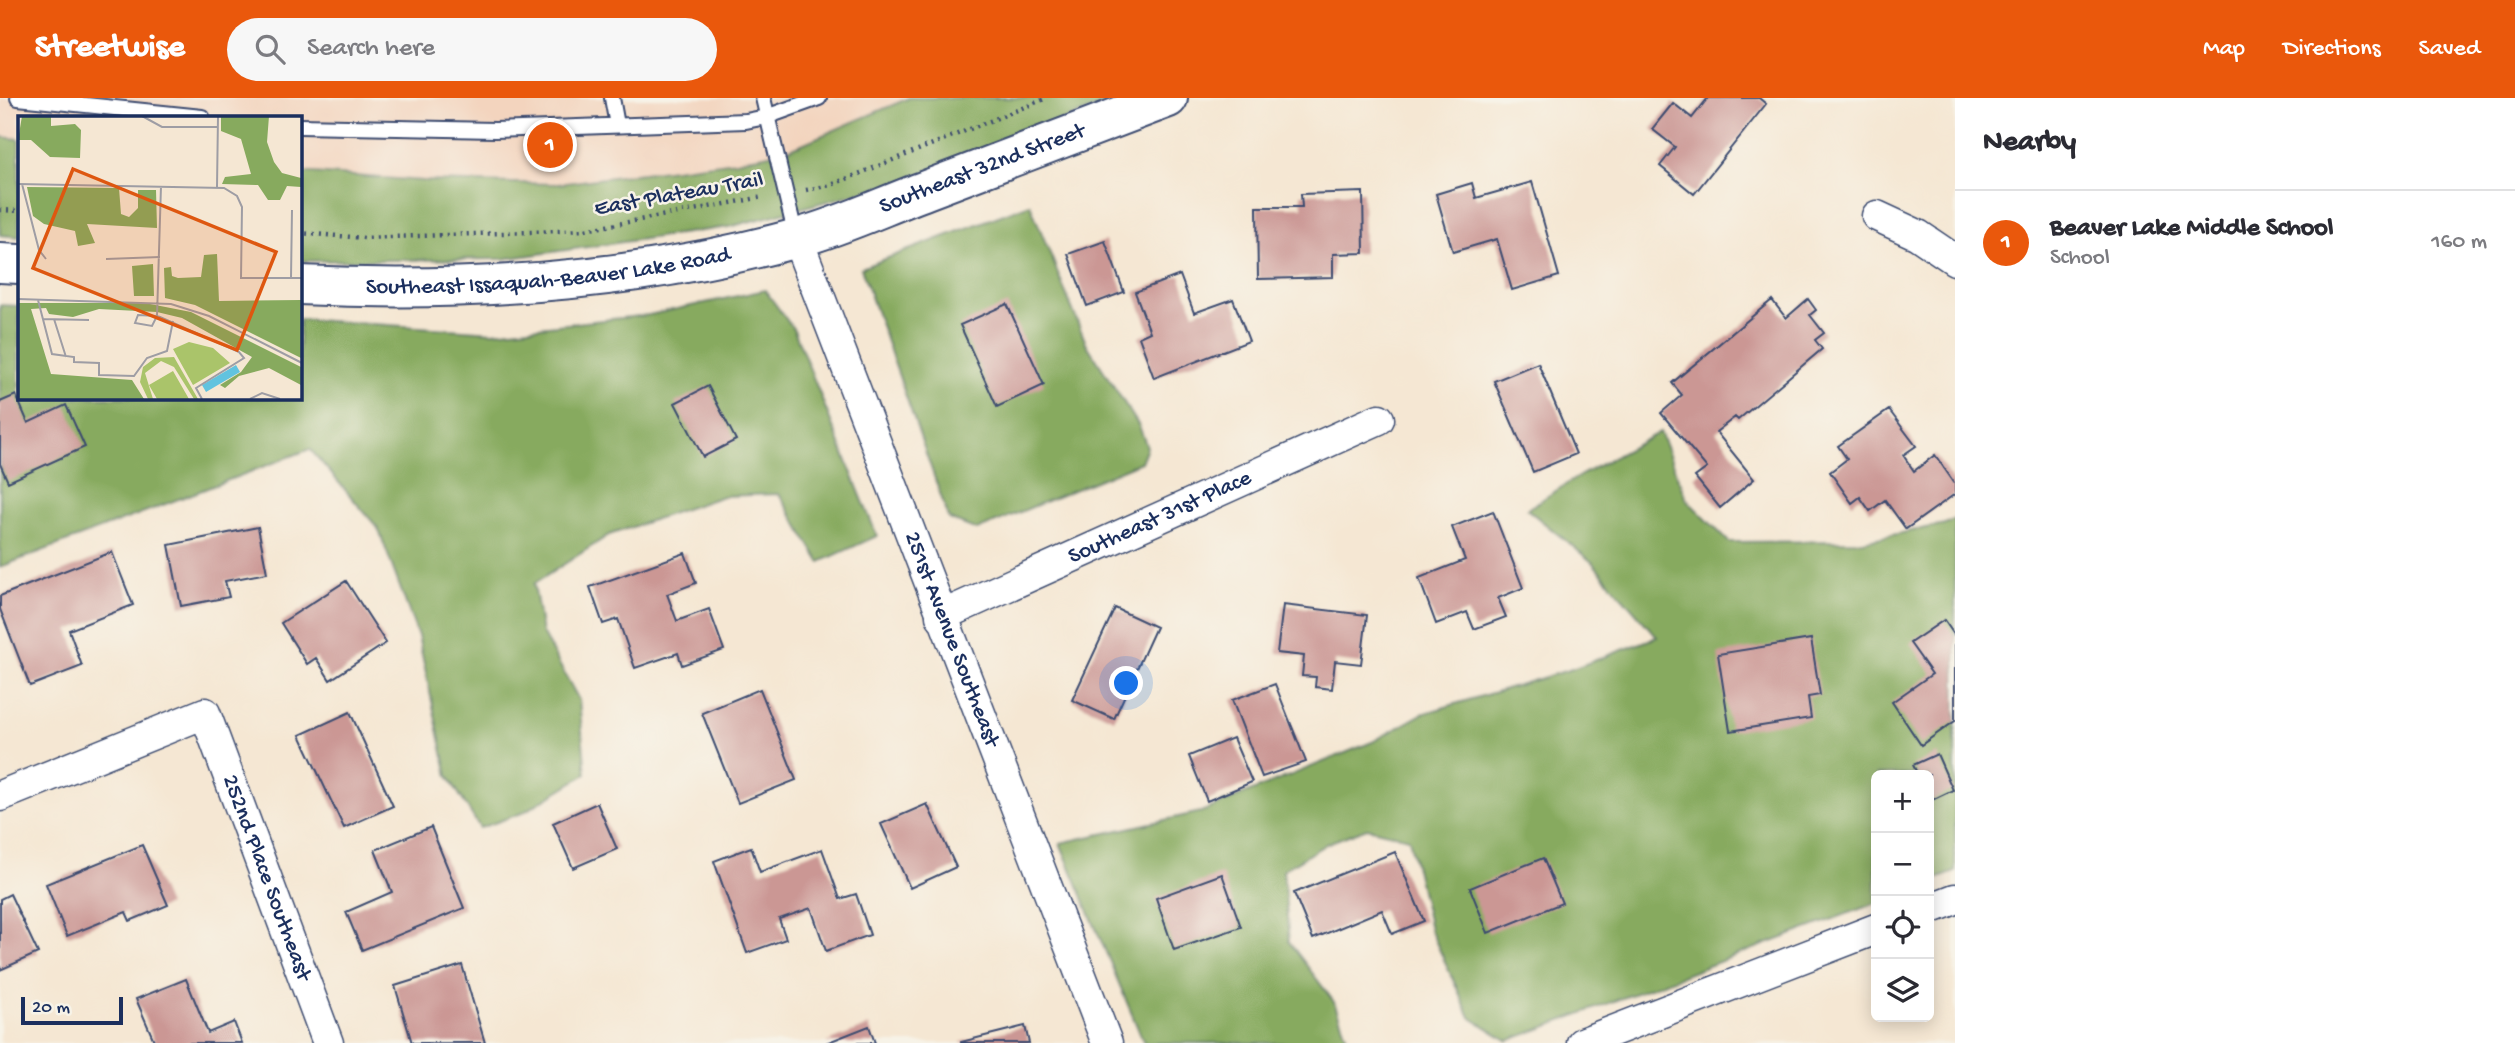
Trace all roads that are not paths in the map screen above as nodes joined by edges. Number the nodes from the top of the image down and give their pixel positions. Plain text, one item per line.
1 (18, 98) edge
2 (612, 98) edge
3 (763, 98) edge
4 (819, 98) edge
5 (1168, 98) edge
6 (192, 116) edge
7 (766, 117) junction
8 (617, 125) junction
9 (301, 126) edge
10 (1877, 216) dead end
11 (797, 238) junction
12 (1955, 260) edge
13 (0, 262) edge
14 (18, 264) edge
15 (301, 285) edge
16 (1380, 418) dead end
17 (941, 616) junction
18 (0, 796) edge
19 (1955, 899) edge
20 (1934, 907) edge
21 (1871, 931) edge
22 (328, 1043) edge
23 (1107, 1043) edge
24 (1581, 1043) edge

1 - 6 lane
2 - 8 lane
3 - 7 lane
4 - 7 lane
5 - 11 street, Southeast 32nd Street
7 - 8 lane
7 - 11 lane
8 - 9 lane
10 - 12 street
11 - 15 street, Southeast Issaquah-Beaver Lake Road
11 - 17 street, 251st Avenue Southeast
13 - 14 street
16 - 17 street, Southeast 31st Place
17 - 23 street, 251st Avenue Southeast
18 - 22 street, 252nd Place Southeast
19 - 20 street
21 - 24 street

